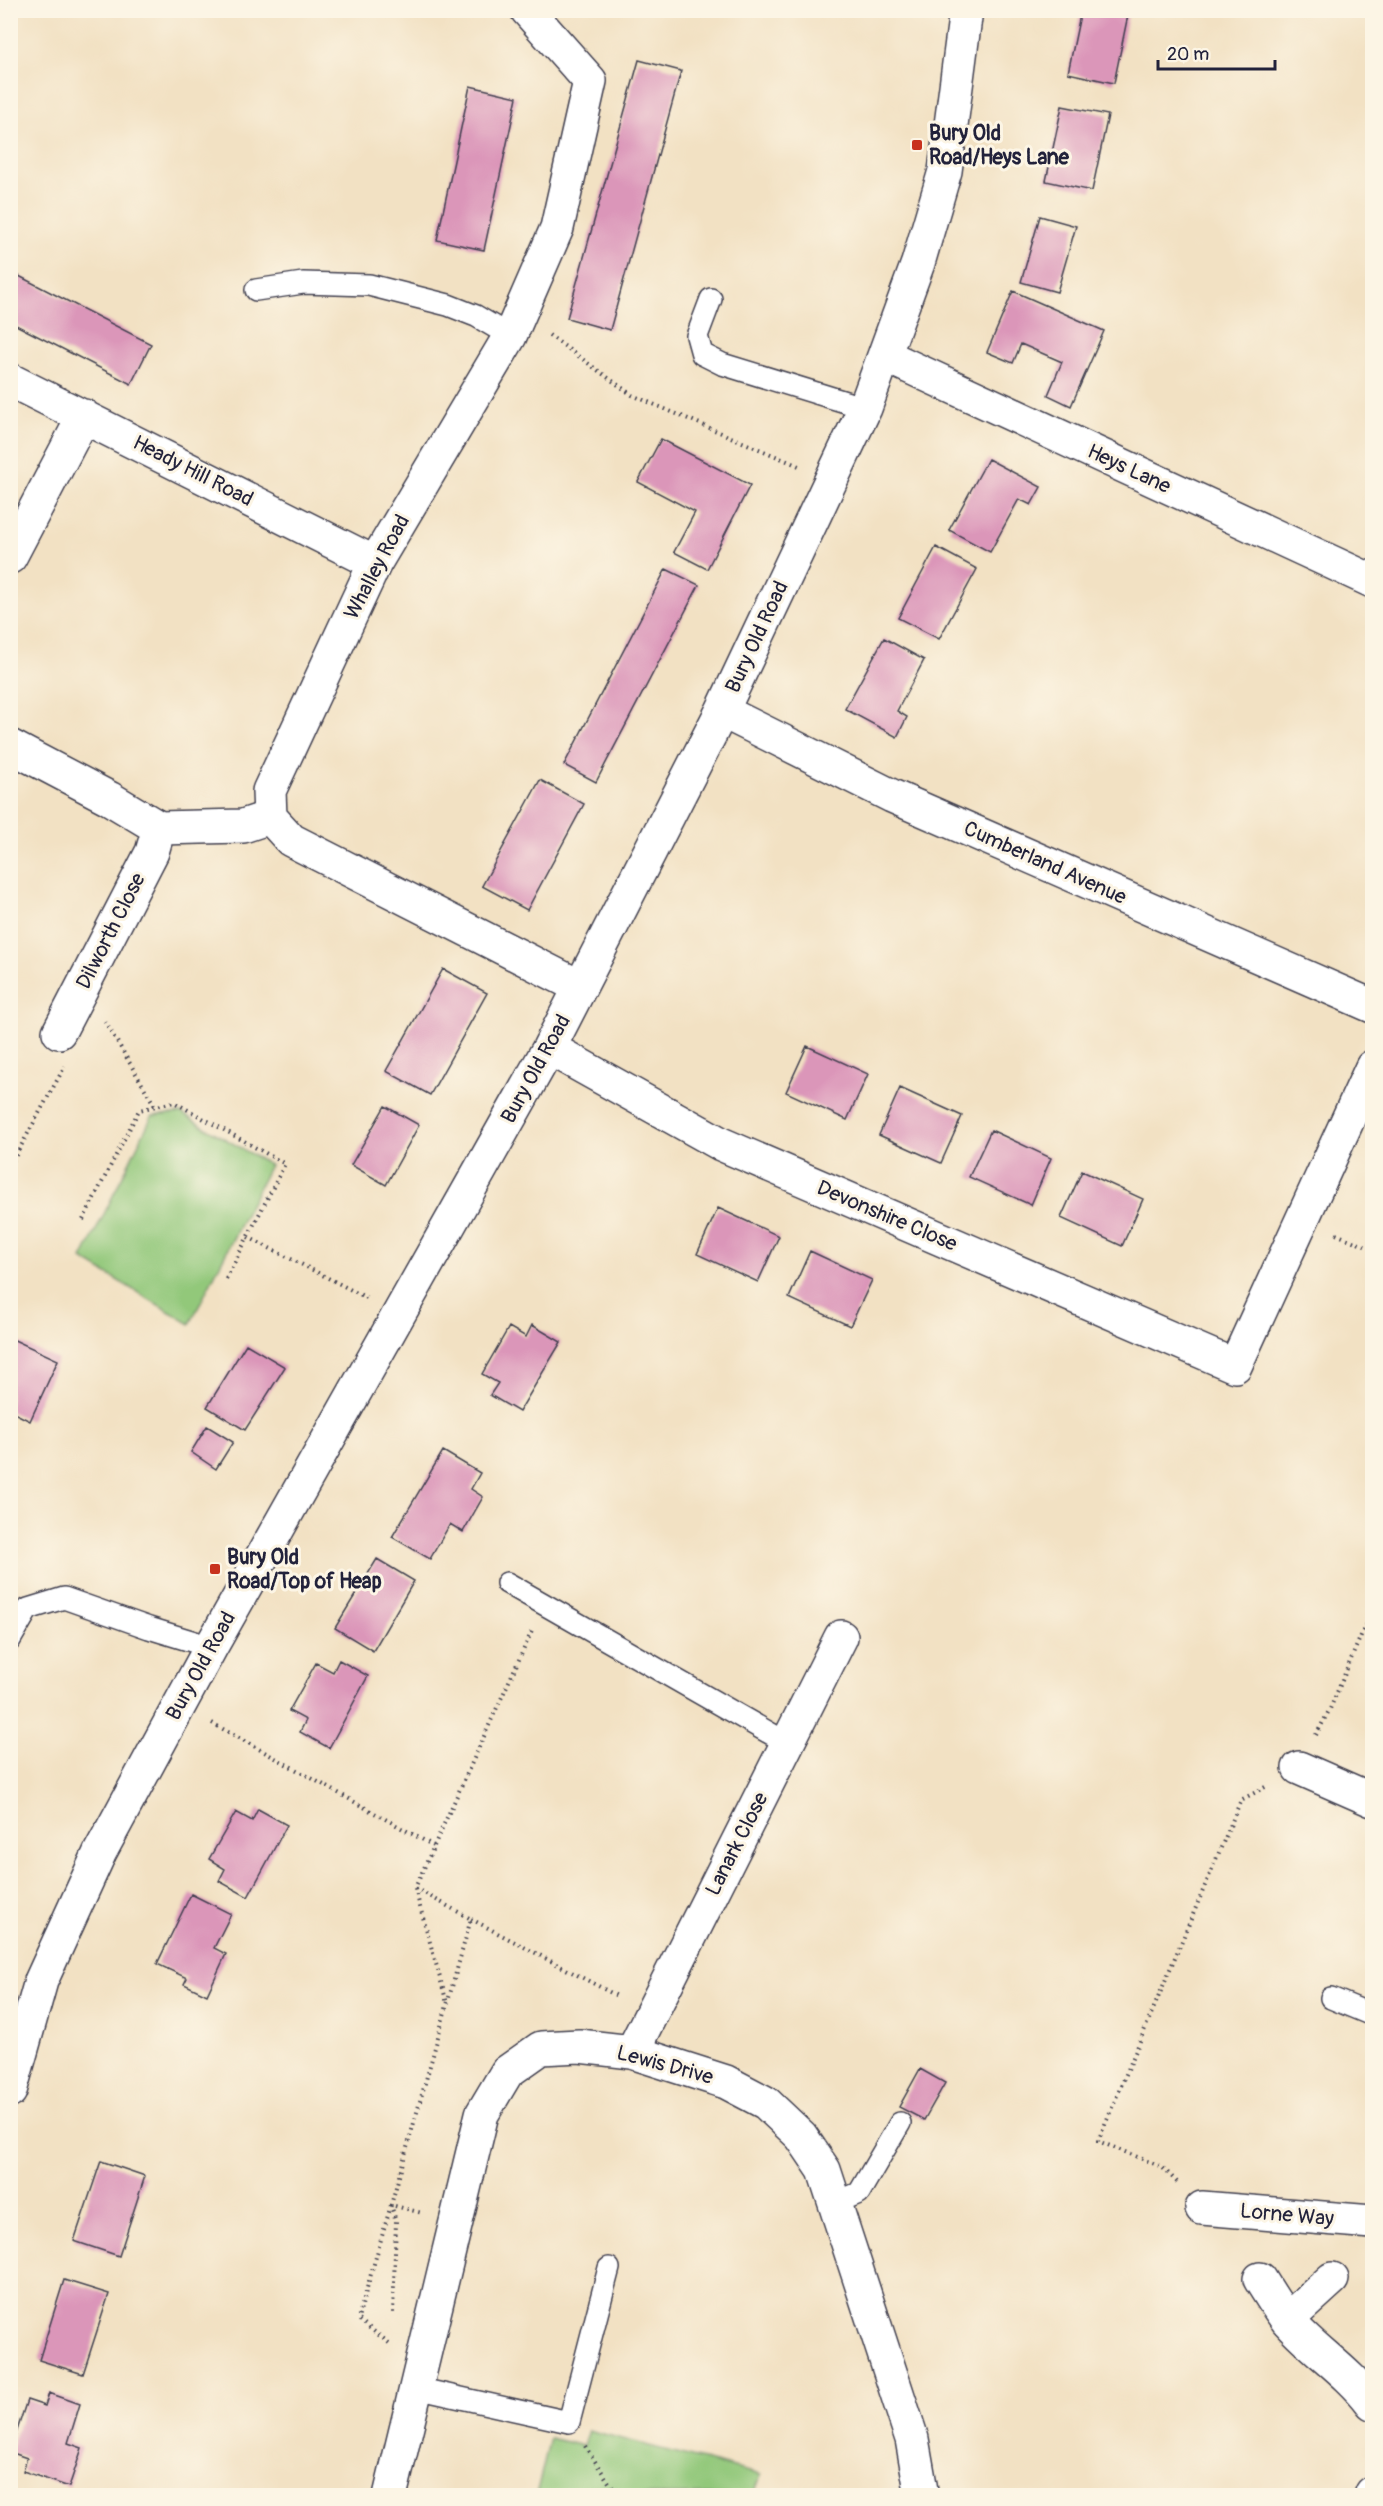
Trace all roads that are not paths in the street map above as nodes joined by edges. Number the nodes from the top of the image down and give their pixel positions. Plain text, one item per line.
1 (527, 10) edge
2 (966, 10) edge
3 (256, 290) dead end
4 (711, 298) dead end
5 (515, 325) junction
6 (886, 356) junction
7 (10, 380) edge
8 (865, 408) junction
9 (84, 416) junction
10 (10, 557) edge
11 (375, 563) junction
12 (1372, 581) edge
13 (722, 711) junction
14 (10, 746) edge
15 (270, 818) junction
16 (159, 828) junction
17 (580, 987) junction
18 (1372, 1006) edge
19 (59, 1032) road end
20 (549, 1048) junction
21 (1372, 1067) edge
22 (507, 1583) dead end
23 (841, 1637) dead end
24 (10, 1640) edge
25 (211, 1647) junction
26 (787, 1743) junction
27 (1299, 1768) road end
28 (1372, 1800) edge
29 (1331, 1998) dead end
30 (1372, 2015) edge
31 (633, 2052) junction
32 (10, 2091) edge
33 (900, 2123) dead end
34 (835, 2203) junction
35 (1202, 2208) road end
36 (1372, 2222) edge
37 (609, 2268) dead end
38 (1260, 2279) dead end
39 (1332, 2279) dead end
40 (1287, 2320) junction
41 (416, 2388) junction
42 (1372, 2403) edge
43 (390, 2496) edge
44 (922, 2496) edge

1 - 5 street, Whalley Road
2 - 6 street, Bury Old Road
3 - 5 lane
4 - 8 lane
5 - 11 street, Whalley Road
6 - 8 street, Bury Old Road
6 - 12 street, Heys Lane
7 - 9 street, Heady Hill Road
8 - 13 street, Bury Old Road
9 - 10 street
9 - 11 street, Heady Hill Road
11 - 15 street, Whalley Road
13 - 17 street, Bury Old Road
13 - 18 street, Cumberland Avenue
14 - 16 street
15 - 16 street
15 - 17 street
16 - 19 street, Dilworth Close
17 - 20 street, Bury Old Road
20 - 21 street, Devonshire Close
20 - 25 street, Bury Old Road
22 - 26 lane
23 - 26 street, Lanark Close
24 - 25 lane
25 - 32 street, Bury Old Road
26 - 31 street, Lanark Close
27 - 28 street
29 - 30 lane
31 - 34 street, Lewis Drive
31 - 41 street, Lewis Drive
33 - 34 lane
34 - 44 street, Lewis Drive
35 - 36 street, Lorne Way
37 - 41 lane
38 - 40 street
39 - 40 street
40 - 42 street
41 - 43 street, Lewis Drive

